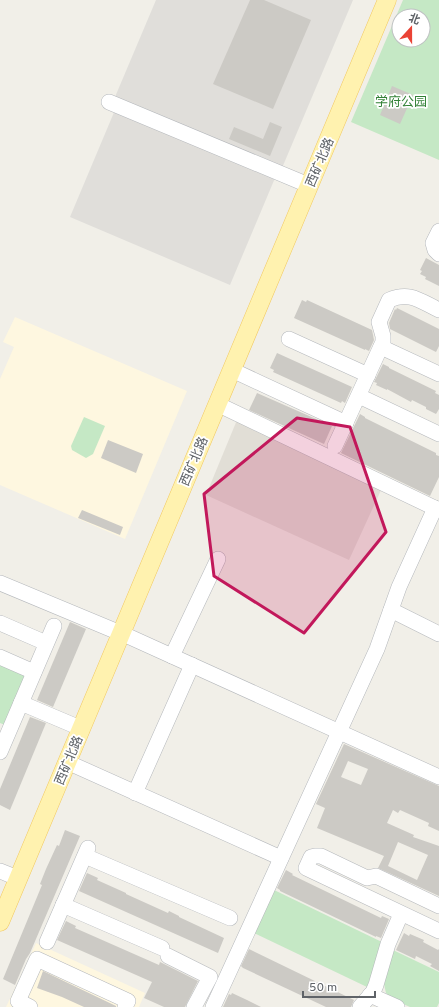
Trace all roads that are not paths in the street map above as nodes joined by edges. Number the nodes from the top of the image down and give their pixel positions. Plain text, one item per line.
1 (378, 0) edge
2 (387, 0) edge
3 (109, 102) dead end
4 (301, 182) junction
5 (439, 231) edge
6 (439, 254) edge
7 (439, 310) edge
8 (289, 338) dead end
9 (381, 347) junction
10 (232, 370) junction
11 (439, 374) edge
12 (368, 375) junction
13 (359, 396) junction
14 (217, 404) junction
15 (346, 423) junction
16 (439, 434) edge
17 (335, 446) dead end
18 (437, 509) edge
19 (218, 559) dead end
20 (0, 583) edge
21 (391, 610) junction
22 (0, 623) edge
23 (54, 626) dead end
24 (117, 632) junction
25 (439, 634) edge
26 (46, 643) junction
27 (172, 656) junction
28 (0, 657) edge
29 (192, 665) junction
30 (34, 672) junction
31 (21, 703) junction
32 (73, 725) junction
33 (4, 730) edge
34 (339, 732) junction
35 (0, 752) edge
36 (67, 762) junction
37 (439, 777) edge
38 (135, 792) junction
39 (281, 858) junction
40 (5, 873) edge
41 (367, 878) junction
42 (360, 894) junction
43 (0, 899) edge
44 (63, 905) junction
45 (439, 906) edge
46 (401, 914) junction
47 (230, 918) dead end
48 (0, 922) edge
49 (439, 932) edge
50 (46, 942) dead end
51 (370, 995) junction
52 (30, 1007) edge
53 (125, 1007) edge
54 (194, 1007) edge
55 (213, 1007) edge
56 (360, 1007) edge
57 (396, 1007) edge

1 - 4 main road, 西矿北路
2 - 10 main road, 西矿北路
3 - 4 street
4 - 24 main road, 西矿北路
5 - 6 street
7 - 9 street
8 - 12 street
9 - 11 street
9 - 12 street
10 - 14 main road, 西矿北路
10 - 15 street
12 - 13 street
13 - 15 street
13 - 16 street
14 - 18 street
14 - 24 main road, 西矿北路
15 - 17 street
18 - 21 street
19 - 27 street
20 - 24 street
21 - 25 street
21 - 34 street
22 - 26 street
23 - 26 street
24 - 27 street
24 - 32 main road, 西矿北路
24 - 36 main road, 西矿北路
26 - 30 street
27 - 29 street
28 - 30 street
29 - 34 street
29 - 38 street
30 - 31 street
31 - 32 street
31 - 33 street
32 - 40 main road, 西矿北路
33 - 35 street
34 - 37 street
34 - 39 street
36 - 38 street
36 - 48 main road, 西矿北路
38 - 39 street
39 - 55 street
40 - 43 main road, 西矿北路
41 - 42 street
41 - 42 street
41 - 45 street
42 - 46 street
44 - 47 street
44 - 50 street
44 - 54 street
46 - 49 street
46 - 51 street
51 - 56 street
51 - 57 street
52 - 53 street

